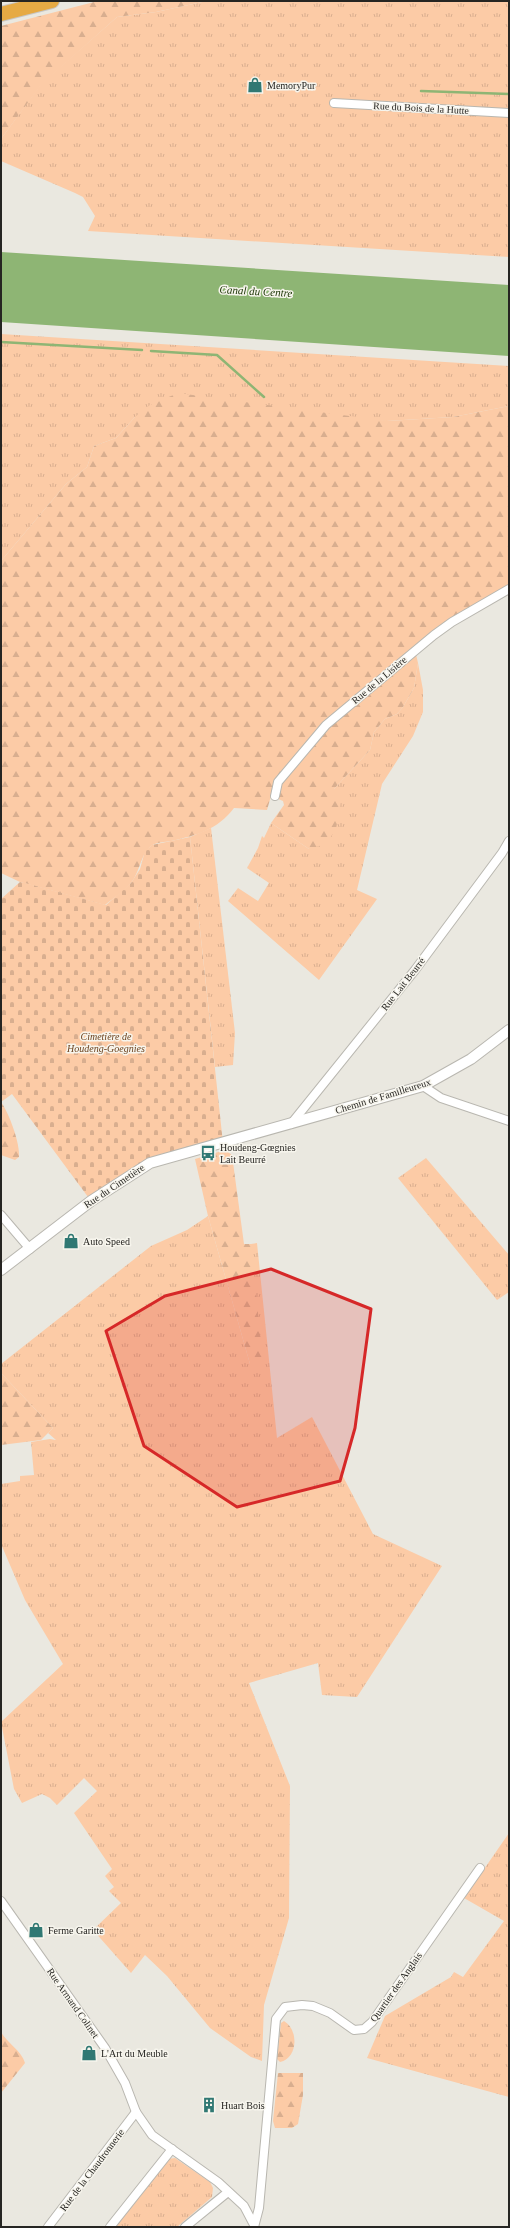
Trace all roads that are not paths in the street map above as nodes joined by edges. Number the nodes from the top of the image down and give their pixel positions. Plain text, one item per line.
1 (52, 1) edge
2 (1, 14) edge
3 (334, 103) dead end
4 (509, 113) edge
5 (509, 589) edge
6 (275, 796) dead end
7 (509, 841) edge
8 (509, 1030) edge
9 (423, 1086) junction
10 (313, 1117) joint
11 (509, 1121) edge
12 (291, 1124) junction
13 (1, 1214) edge
14 (30, 1249) junction
15 (1, 1270) edge
16 (480, 1868) dead end
17 (1, 1901) edge
18 (136, 2112) junction
19 (172, 2150) junction
20 (228, 2192) junction
21 (254, 2226) edge
22 (48, 2227) edge
23 (110, 2227) edge
24 (185, 2227) edge

1 - 2 highway
3 - 4 street, Rue du Bois de la Hutte
5 - 6 street, Rue de la Lisière
7 - 12 street, Rue Lait Beurré
8 - 9 street, Chemin de Familleureux
9 - 10 street, Chemin de Familleureux
9 - 11 street
10 - 12 street, Rue du Cimetière
12 - 14 street, Rue du Cimetière
13 - 14 street
14 - 15 street, Rue du Cimetière
16 - 21 street, Quartier des Anglais
17 - 18 street, Rue Armand Colinet
18 - 19 street, Rue Armand Colinet
18 - 22 street, Rue de la Chaudronnerie
19 - 20 street, Rue Armand Colinet
19 - 23 street
20 - 21 street, Rue Armand Colinet
20 - 24 street

